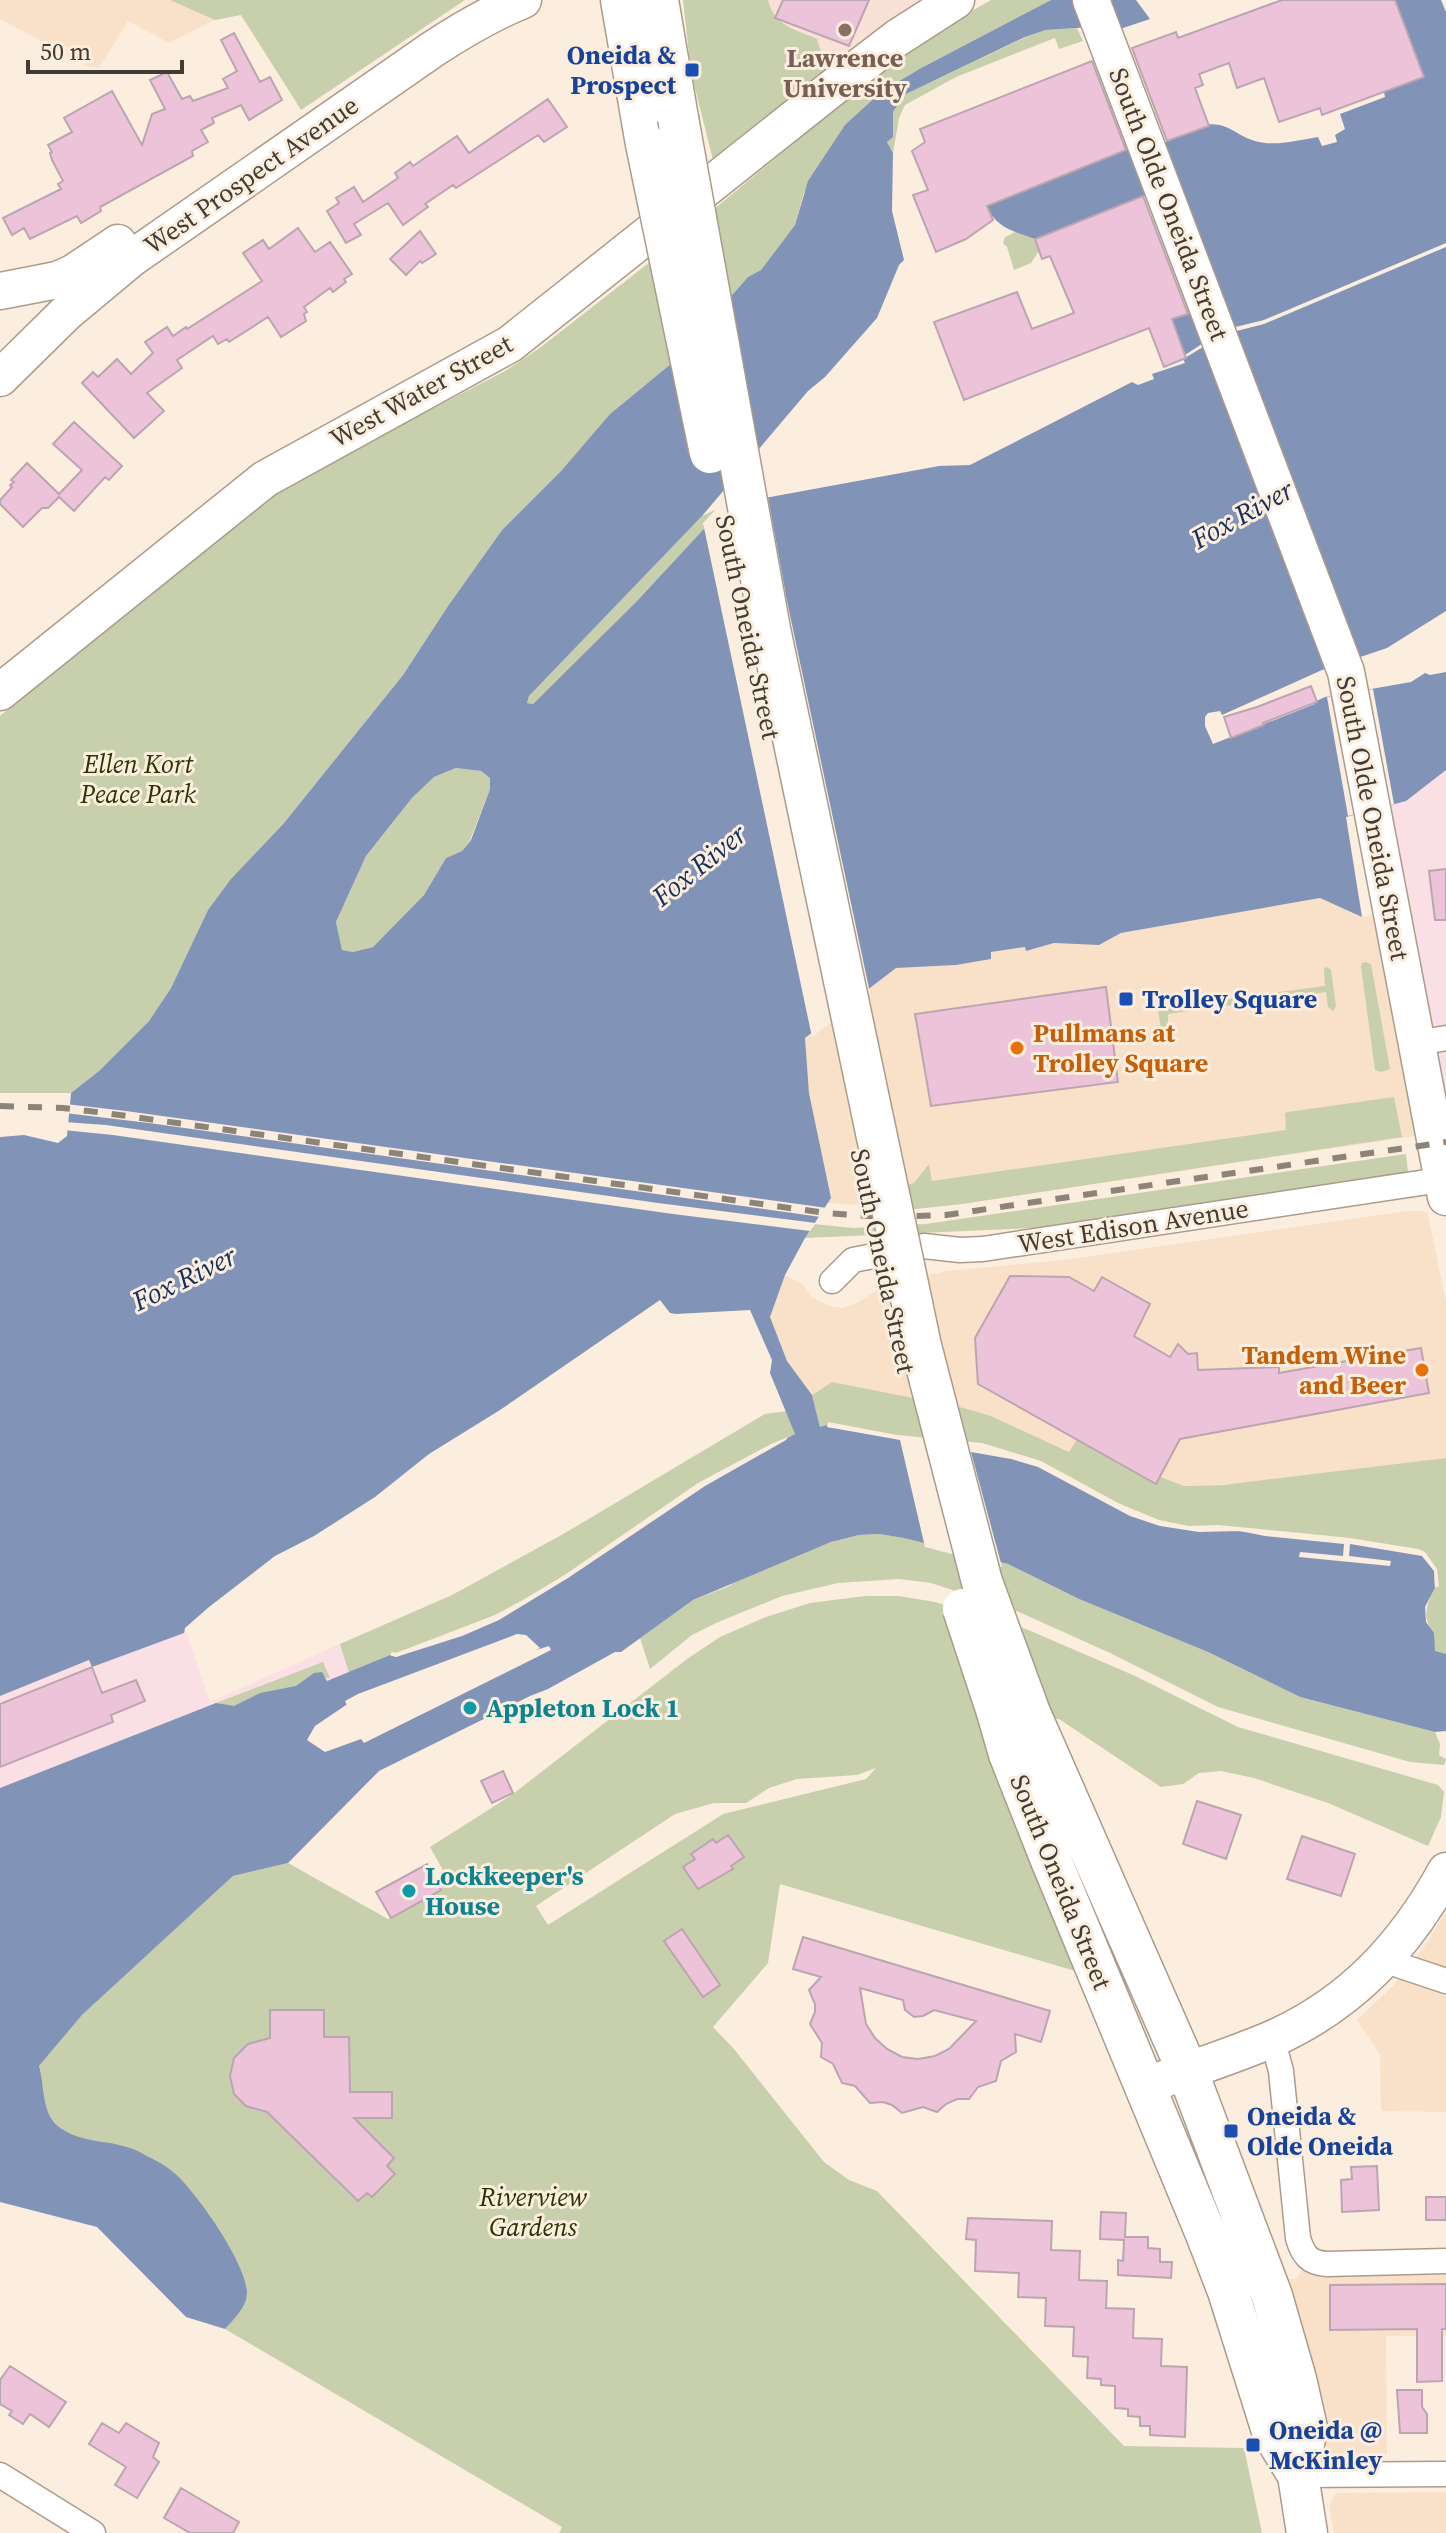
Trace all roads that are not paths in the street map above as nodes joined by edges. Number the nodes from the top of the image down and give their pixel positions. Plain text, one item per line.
1 (523, 0) edge
2 (621, 0) edge
3 (658, 0) edge
4 (956, 0) edge
5 (1091, 0) edge
6 (180, 224) junction
7 (0, 292) edge
8 (66, 313) junction
9 (0, 378) edge
10 (0, 692) edge
11 (1431, 1040) edge
12 (1445, 1185) edge
13 (832, 1281) dead end
14 (1013, 1711) junction
15 (1041, 1834) junction
16 (1446, 1871) edge
17 (1383, 1960) junction
18 (1446, 1981) edge
19 (1272, 2038) junction
20 (1187, 2070) junction
21 (1145, 2086) junction
22 (1446, 2261) edge
23 (1272, 2296) junction
24 (1446, 2474) edge
25 (0, 2475) edge
26 (1298, 2475) junction
27 (93, 2533) edge
28 (1307, 2533) edge

1 - 6 street, West Prospect Avenue
2 - 14 main road, South Oneida Street, bridge
3 - 14 main road, South Oneida Street, bridge
4 - 10 street, West Water Street
5 - 11 street, South Olde Oneida Street
6 - 7 street
6 - 8 street, West Prospect Avenue
7 - 8 street
8 - 9 street, West Prospect Avenue
11 - 12 street, South Olde Oneida Street
12 - 13 street, West Edison Avenue
14 - 15 main road, South Oneida Street
14 - 20 main road, South Oneida Street
15 - 20 main road
15 - 21 main road, South Oneida Street
16 - 17 street
17 - 18 street
17 - 19 street
19 - 20 street
19 - 22 street
20 - 21 street
20 - 23 main road, South Oneida Street
21 - 23 main road
21 - 26 main road, South Oneida Street
23 - 26 main road, South Oneida Street
24 - 26 street
25 - 27 street
26 - 28 main road, South Oneida Street

